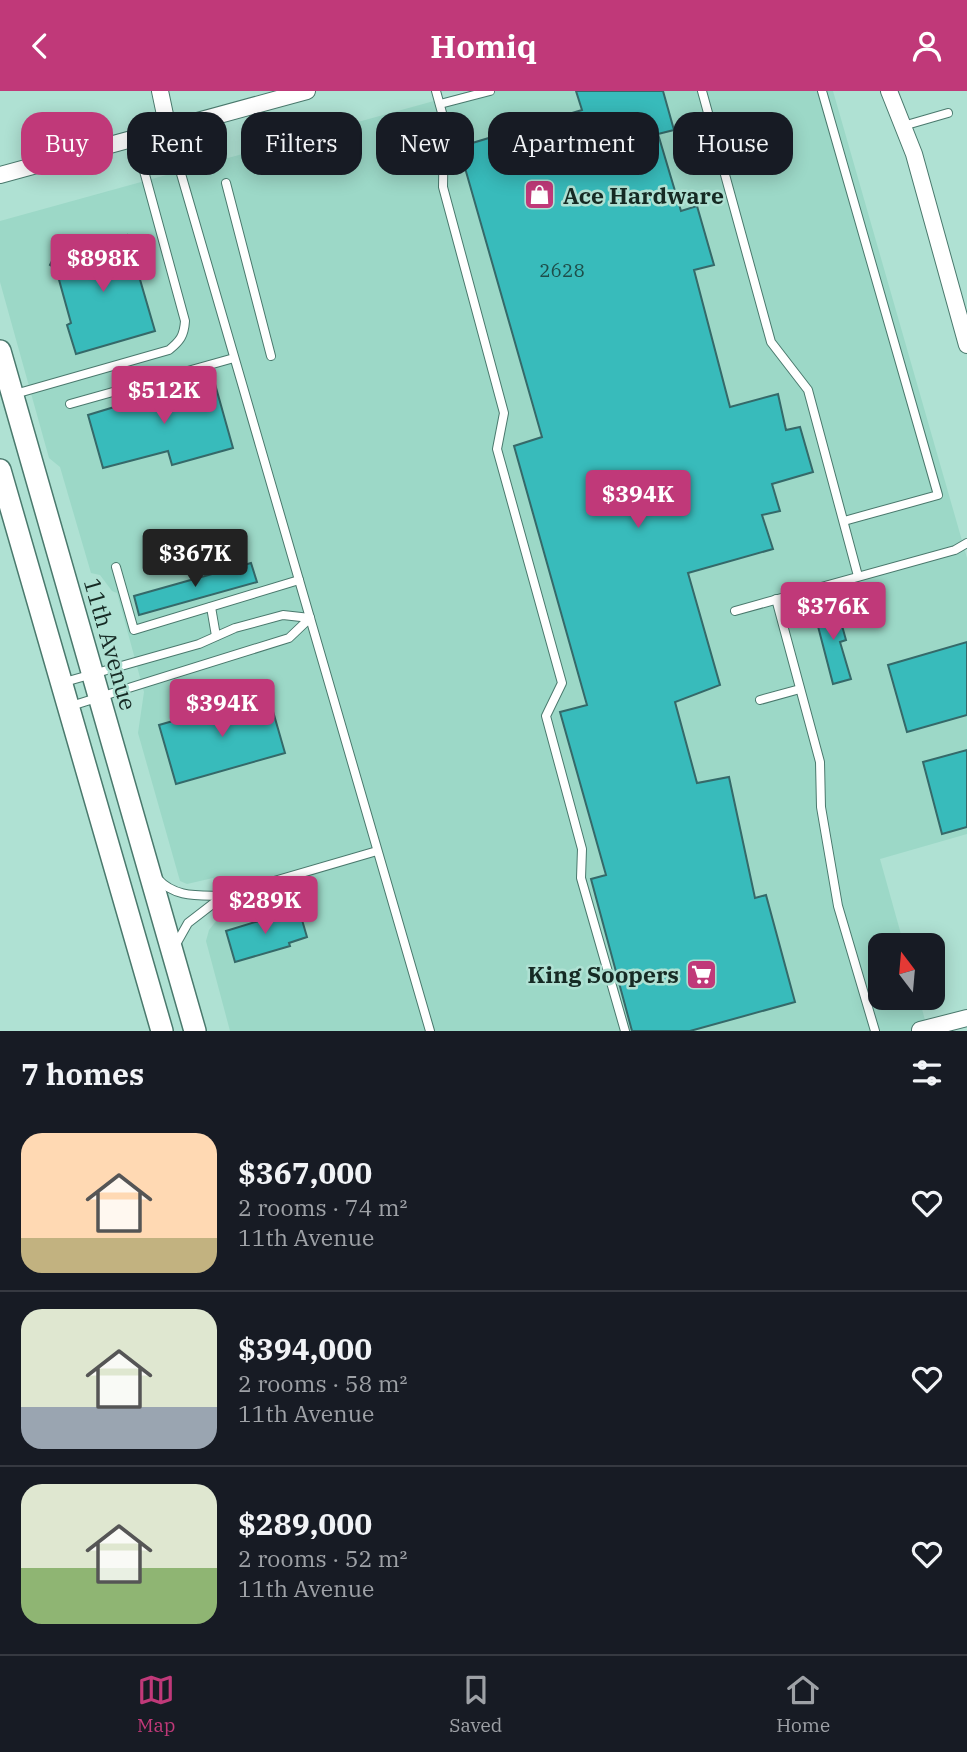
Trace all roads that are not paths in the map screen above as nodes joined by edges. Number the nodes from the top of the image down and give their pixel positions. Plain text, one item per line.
1 (160, 91) edge
2 (307, 91) edge
3 (436, 91) edge
4 (490, 91) edge
5 (702, 91) edge
6 (822, 91) edge
7 (889, 91) edge
8 (440, 104) junction
9 (164, 112) edge
10 (227, 113) edge
11 (948, 113) dead end
12 (903, 126) junction
13 (127, 140) edge
14 (0, 175) edge
15 (145, 175) edge
16 (181, 175) edge
17 (226, 183) dead end
18 (965, 327) edge
19 (967, 345) edge
20 (0, 351) edge
21 (271, 356) dead end
22 (234, 358) junction
23 (12, 395) junction
24 (69, 404) dead end
25 (0, 470) edge
26 (844, 521) junction
27 (967, 543) edge
28 (116, 567) dead end
29 (858, 576) junction
30 (299, 580) junction
31 (776, 599) junction
32 (211, 607) junction
33 (735, 611) dead end
34 (310, 618) junction
35 (216, 636) junction
36 (93, 674) junction
37 (61, 683) junction
38 (800, 689) junction
39 (99, 698) junction
40 (760, 700) dead end
41 (68, 707) junction
42 (377, 851) junction
43 (149, 871) junction
44 (223, 896) junction
45 (176, 970) junction
46 (967, 1017) edge
47 (162, 1031) edge
48 (195, 1031) edge
49 (429, 1031) edge
50 (625, 1031) edge
51 (875, 1031) edge
52 (918, 1031) edge

1 - 9 street
2 - 10 street
3 - 8 lane
4 - 8 lane
5 - 26 lane
6 - 26 lane
7 - 12 street
8 - 50 lane
11 - 12 lane
12 - 18 street
13 - 14 street
15 - 23 lane
16 - 22 lane
17 - 21 lane
18 - 19 street
20 - 23 main road, 11th Avenue
22 - 24 lane
22 - 30 lane
23 - 36 main road, 11th Avenue
25 - 37 main road
26 - 29 lane
27 - 29 lane
28 - 32 lane
29 - 31 lane
30 - 32 lane
30 - 34 lane
31 - 33 lane
31 - 38 lane
32 - 35 lane
34 - 35 lane
34 - 39 lane
34 - 42 lane
35 - 36 lane
36 - 37 lane
36 - 39 main road, 11th Avenue
37 - 41 main road
38 - 40 lane
38 - 51 lane
39 - 41 lane
39 - 43 main road, 11th Avenue
41 - 47 main road
42 - 44 lane
42 - 49 lane
43 - 44 lane
43 - 45 main road, 11th Avenue
44 - 45 lane
45 - 48 main road, 11th Avenue
46 - 52 street

